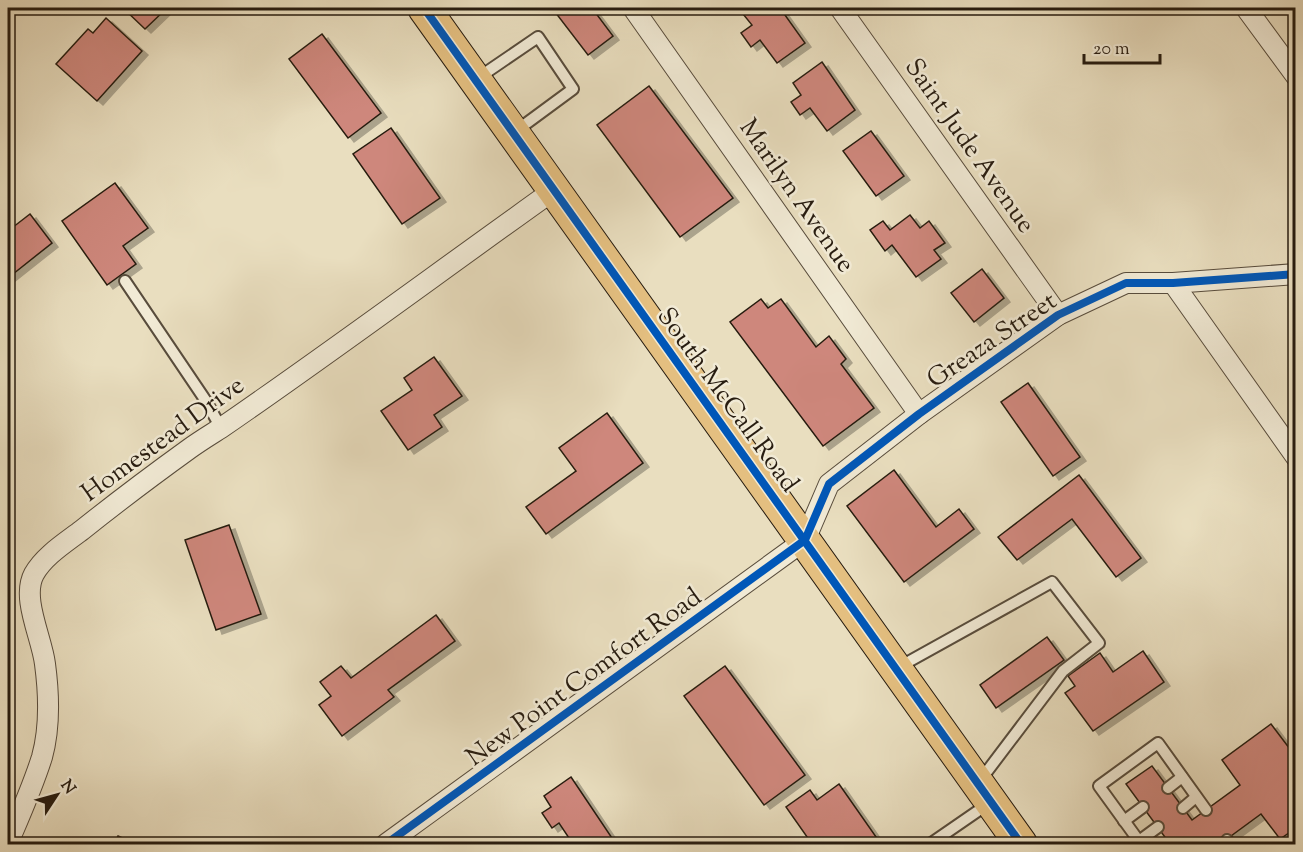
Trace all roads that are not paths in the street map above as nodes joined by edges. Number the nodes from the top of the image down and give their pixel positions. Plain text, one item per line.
1 (424, 8) edge
2 (633, 8) edge
3 (840, 8) edge
4 (1246, 8) edge
5 (1296, 76) edge
6 (475, 80) junction
7 (513, 132) junction
8 (554, 190) junction
9 (1296, 274) edge
10 (125, 281) dead end
11 (1173, 283) junction
12 (1058, 315) junction
13 (919, 414) junction
14 (221, 428) junction
15 (1296, 457) edge
16 (805, 540) junction
17 (896, 668) junction
18 (1182, 777) junction
19 (1168, 788) dead end
20 (984, 793) junction
21 (1196, 797) junction
22 (1143, 807) dead end
23 (1183, 808) dead end
24 (1206, 810) dead end
25 (1124, 821) junction
26 (1158, 827) dead end
27 (396, 842) edge
28 (1140, 843) edge
29 (8, 844) edge
30 (930, 844) edge
31 (1021, 844) edge

1 - 6 main road, South McCall Road
2 - 13 street, Marilyn Avenue
3 - 12 street, Saint Jude Avenue
4 - 5 street
6 - 7 main road, South McCall Road
6 - 7 lane
7 - 8 main road, South McCall Road
8 - 14 street, Homestead Drive
8 - 16 main road, South McCall Road
9 - 11 street, Greaza Street
10 - 14 lane
11 - 12 street, Greaza Street
11 - 15 street
12 - 13 street, Greaza Street
13 - 16 street, Greaza Street
14 - 29 street, Homestead Drive
16 - 17 main road, South McCall Road
16 - 27 street, New Point Comfort Road
17 - 20 main road, South McCall Road
17 - 20 lane
18 - 19 lane
18 - 21 lane
18 - 25 lane
20 - 30 lane
20 - 31 main road, South McCall Road
21 - 23 lane
21 - 24 lane
22 - 25 lane
25 - 28 lane
26 - 28 lane

